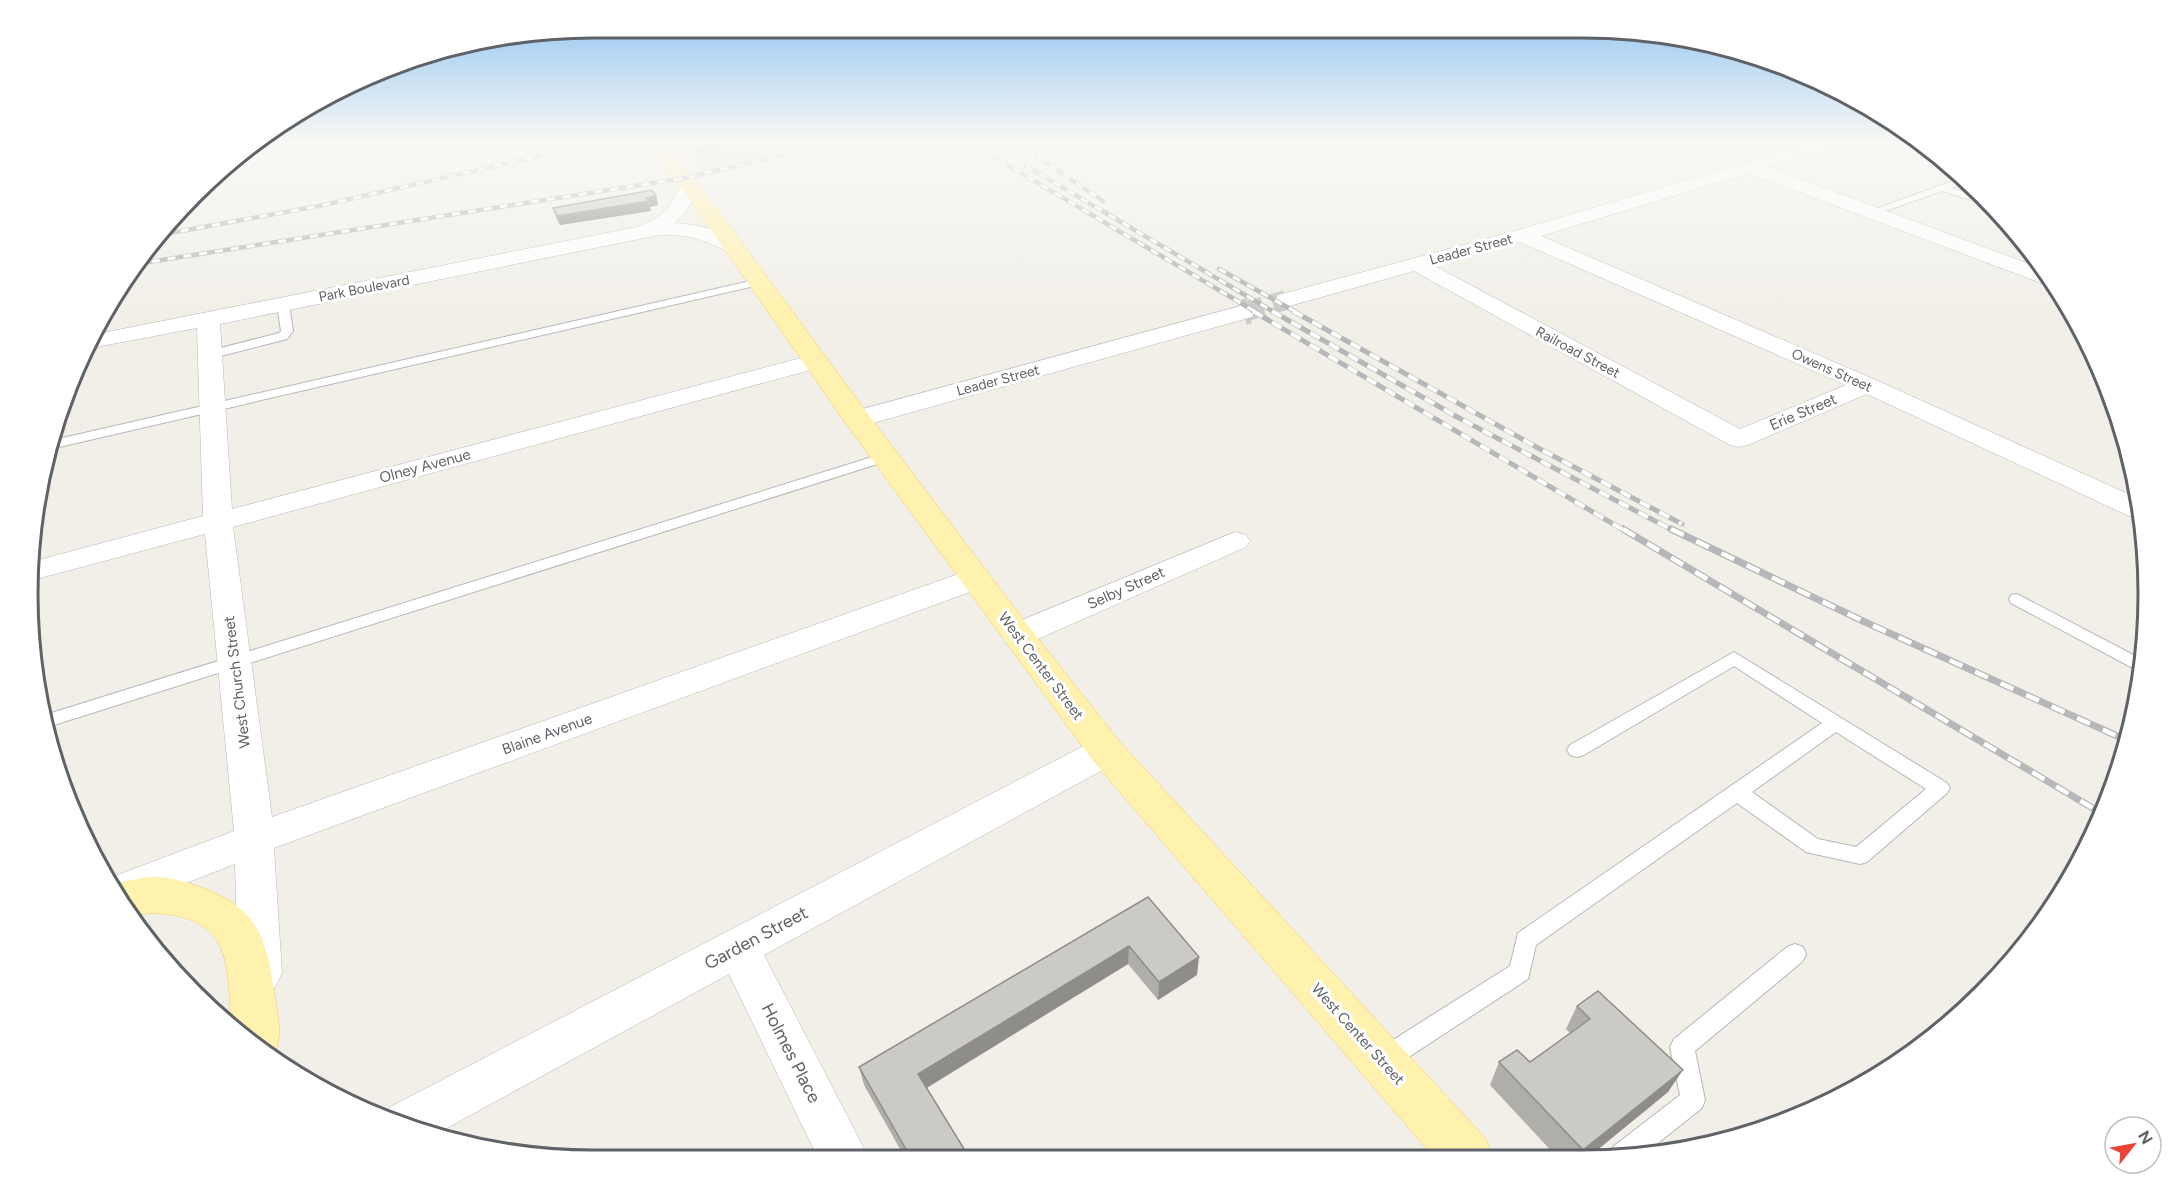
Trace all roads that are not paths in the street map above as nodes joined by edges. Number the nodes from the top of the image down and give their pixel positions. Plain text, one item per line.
1 (684, 199) edge
2 (700, 199) edge
3 (1643, 199) edge
4 (1835, 199) edge
5 (1910, 199) edge
6 (1872, 213) junction
7 (633, 233) junction
8 (1522, 235) junction
9 (733, 246) junction
10 (1416, 264) junction
11 (2036, 273) edge
12 (759, 282) junction
13 (1286, 300) tunnel mouth
14 (283, 304) junction
15 (1244, 312) tunnel mouth
16 (208, 319) junction
17 (99, 341) edge
18 (209, 355) junction
19 (816, 361) junction
20 (1867, 385) junction
21 (212, 407) junction
22 (857, 419) junction
23 (1739, 439) joint
24 (58, 443) edge
25 (885, 457) junction
26 (2131, 506) edge
27 (218, 521) junction
28 (1235, 541) dead end
29 (39, 570) edge
30 (975, 579) junction
31 (2018, 599) dead end
32 (1017, 635) junction
33 (234, 661) junction
34 (2133, 662) edge
35 (52, 719) edge
36 (1836, 723) junction
37 (1577, 750) dead end
38 (1106, 751) junction
39 (1737, 792) junction
40 (252, 840) junction
41 (123, 890) edge
42 (128, 898) edge
43 (738, 947) junction
44 (1796, 954) dead end
45 (257, 1030) edge
46 (1382, 1061) junction
47 (415, 1120) edge
48 (1634, 1147) edge
49 (840, 1150) edge
50 (1462, 1150) edge

1 - 7 street, Park Boulevard
2 - 9 main road, West Center Street
3 - 8 street, Leader Street
4 - 6 street
5 - 6 lane
6 - 11 street
7 - 9 street, Park Boulevard
7 - 14 street, Park Boulevard
8 - 10 street, Leader Street
8 - 20 street, Owens Street
9 - 12 main road, West Center Street
10 - 13 street, Leader Street
10 - 23 street, Railroad Street
12 - 19 main road, West Center Street
12 - 21 lane
14 - 16 street, Park Boulevard
14 - 18 lane
15 - 22 street, Leader Street
16 - 17 street, Park Boulevard
16 - 18 street, West Church Street
18 - 21 street, West Church Street
19 - 22 main road, West Center Street
19 - 27 street, Olney Avenue
20 - 23 street, Erie Street
20 - 26 street, Owens Street
21 - 24 lane
21 - 27 street, West Church Street
22 - 25 main road, West Center Street
25 - 30 main road, West Center Street
25 - 33 lane
27 - 29 street, Olney Avenue
27 - 33 street, West Church Street
28 - 32 street, Selby Street
30 - 32 main road, West Center Street
30 - 40 street, Blaine Avenue
31 - 34 lane
32 - 38 main road, West Center Street
33 - 35 lane
33 - 40 street, West Church Street
36 - 37 lane
36 - 39 lane
36 - 39 lane
38 - 43 street, Garden Street
38 - 46 main road, West Center Street
39 - 46 lane
40 - 41 street, Blaine Avenue
40 - 45 street, West Church Street
42 - 45 main road
43 - 47 street, Garden Street
43 - 49 street, Holmes Place
44 - 48 lane
46 - 50 main road, West Center Street

